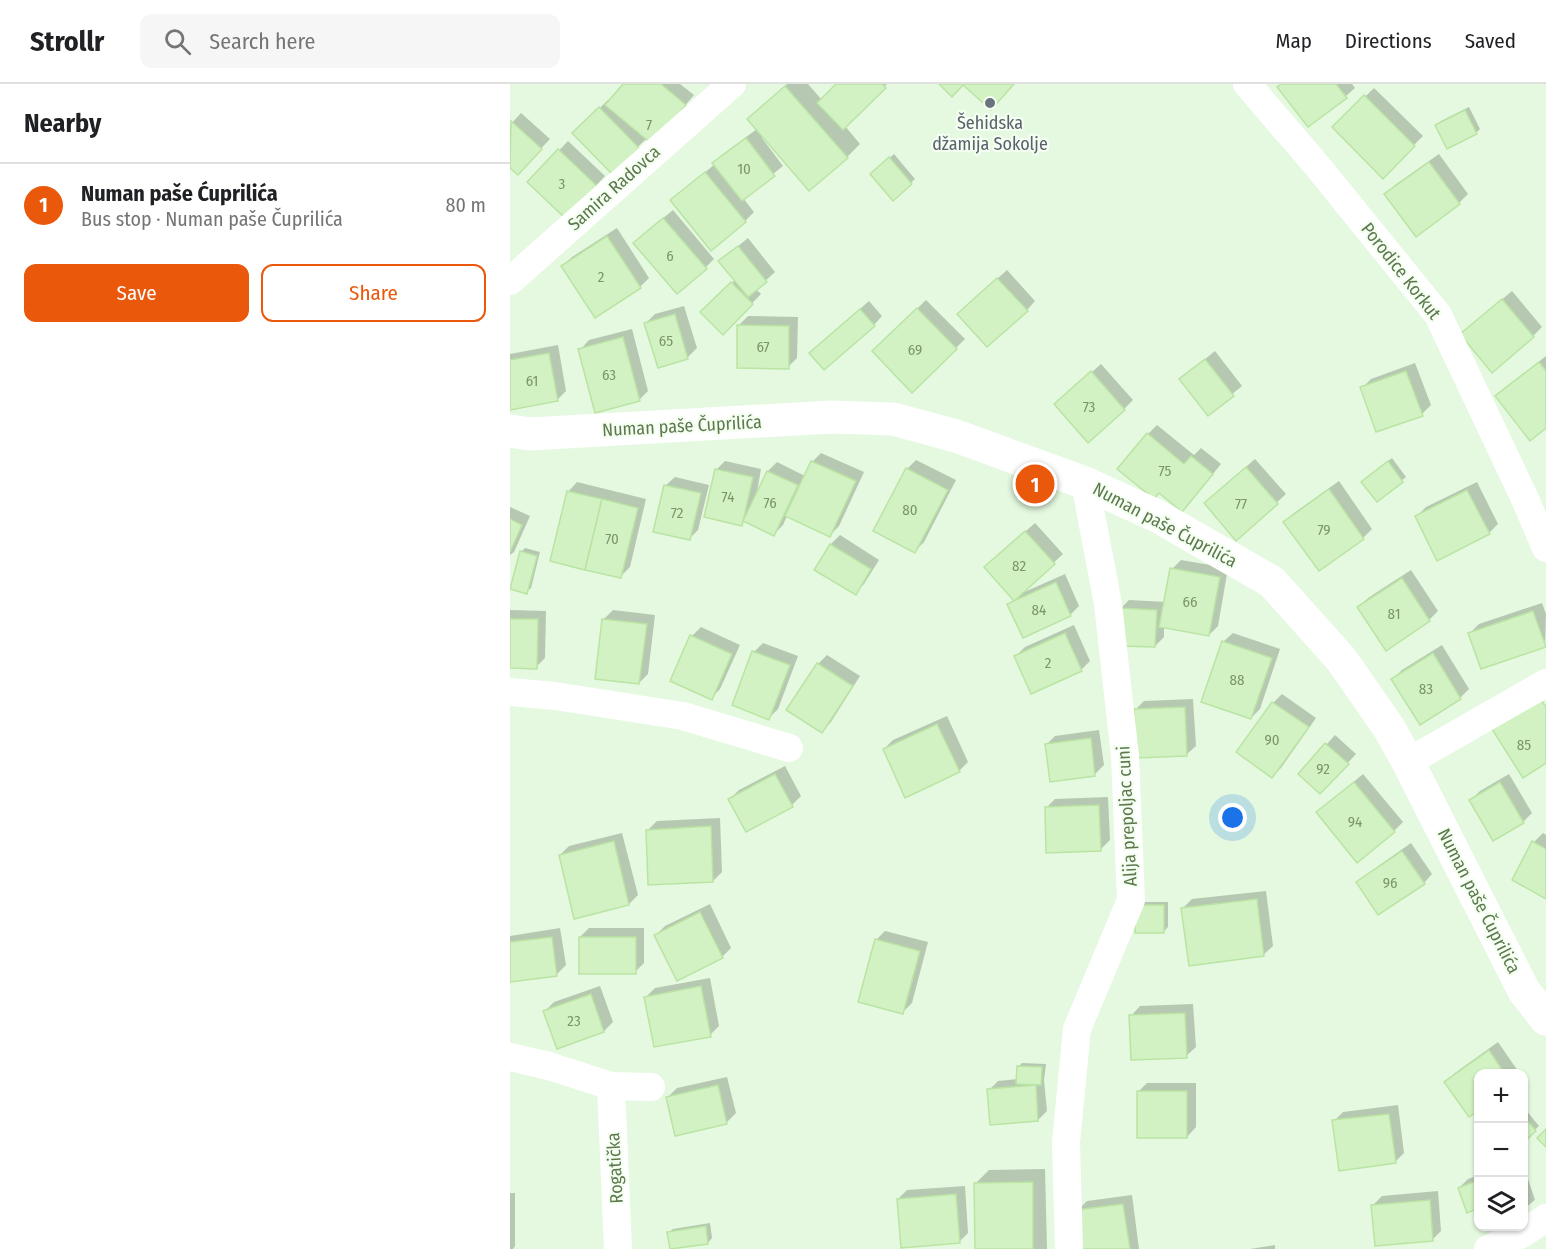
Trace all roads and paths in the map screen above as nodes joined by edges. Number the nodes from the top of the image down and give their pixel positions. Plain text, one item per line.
1 (1247, 84) edge
2 (715, 88) edge
3 (510, 281) edge
4 (510, 431) edge
5 (1085, 483) junction
6 (1546, 548) edge
7 (1546, 683) edge
8 (510, 692) edge
9 (789, 748) dead end
10 (1408, 762) junction
11 (1546, 1019) edge
12 (510, 1057) edge
13 (611, 1086) junction
14 (651, 1087) dead end
15 (1546, 1218) edge
16 (618, 1249) edge
17 (1069, 1249) edge
18 (1488, 1249) edge

1 - 6 street, Porodice Korkut
2 - 3 street, Samira Radovca
4 - 5 street, Numan paše Čuprilića
5 - 10 street, Numan paše Čuprilića
5 - 17 street, Alija prepoljac cuni
7 - 10 street
8 - 9 street
10 - 11 street, Numan paše Čuprilića
12 - 13 street
13 - 14 street
13 - 16 street, Rogatička
15 - 18 street

